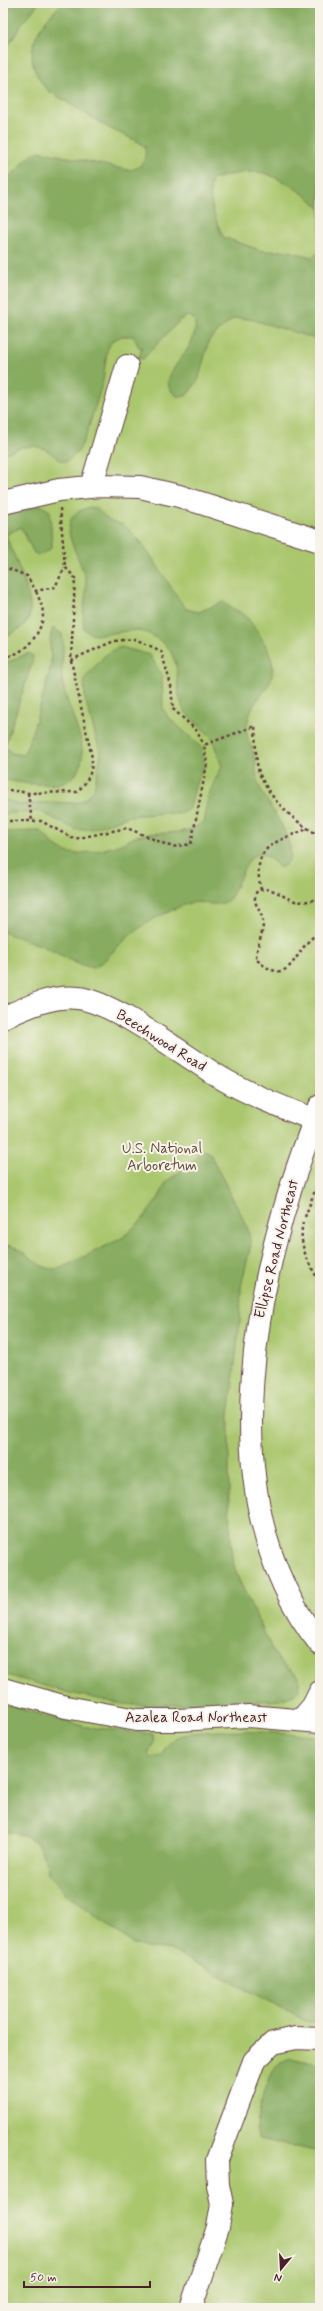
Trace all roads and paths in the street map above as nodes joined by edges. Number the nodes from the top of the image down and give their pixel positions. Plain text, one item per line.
1 (126, 366) dead end
2 (91, 487) junction
3 (59, 490) junction
4 (3, 503) edge
5 (310, 537) edge
6 (320, 556) edge
7 (65, 567) junction
8 (3, 570) edge
9 (36, 591) junction
10 (3, 657) edge
11 (71, 660) junction
12 (204, 745) junction
13 (3, 789) edge
14 (28, 793) junction
15 (3, 821) edge
16 (32, 821) junction
17 (307, 829) junction
18 (320, 836) edge
19 (261, 890) junction
20 (320, 899) edge
21 (320, 933) edge
22 (3, 1018) edge
23 (317, 1113) edge
24 (320, 1178) edge
25 (320, 1282) edge
26 (320, 1644) edge
27 (3, 1689) edge
28 (320, 1692) edge
29 (311, 1721) edge
30 (320, 2039) edge
31 (191, 2308) edge

1 - 2 street
2 - 3 street
2 - 5 street
3 - 4 street
3 - 7 path
5 - 6 street
7 - 9 path
7 - 11 path
8 - 9 path
9 - 10 path
11 - 12 path
11 - 14 path
12 - 16 path
12 - 17 path
13 - 14 path
14 - 16 path
15 - 16 path
17 - 18 path
17 - 19 path
19 - 20 path
19 - 21 path
22 - 23 street, Beechwood Road
23 - 26 street, Ellipse Road Northeast
24 - 25 path
27 - 29 street, Azalea Road Northeast
28 - 29 street
30 - 31 street

